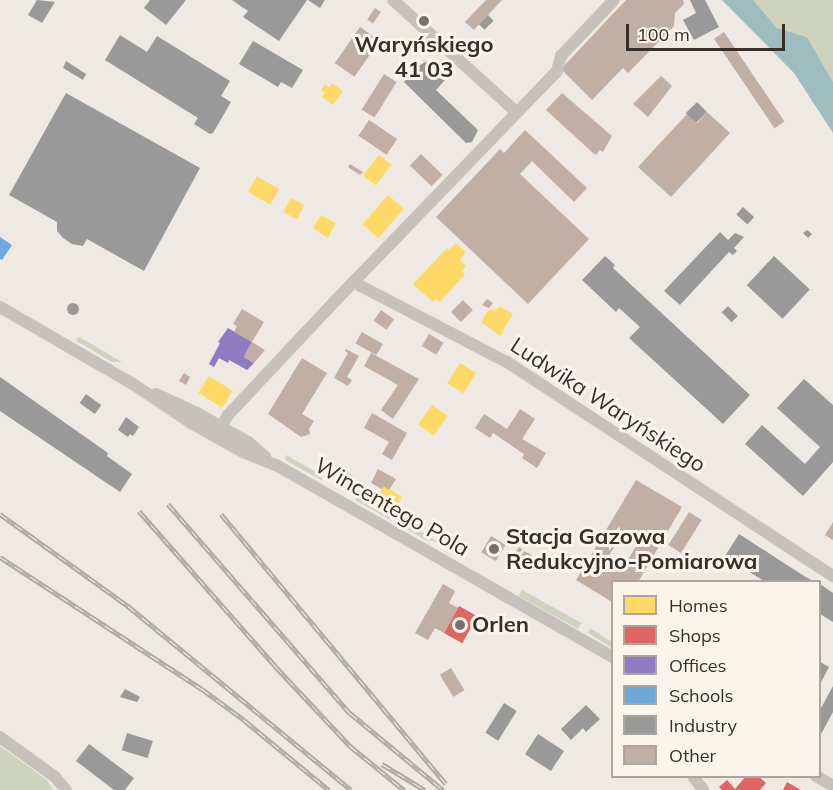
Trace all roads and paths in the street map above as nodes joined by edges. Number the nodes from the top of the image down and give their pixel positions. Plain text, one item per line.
1 (393, 0) edge
2 (614, 0) edge
3 (516, 112) junction
4 (353, 282) junction
5 (0, 307) edge
6 (133, 384) junction
7 (220, 427) junction
8 (206, 431) junction
9 (276, 465) junction
10 (833, 576) edge
11 (611, 656) edge
12 (0, 737) edge
13 (694, 778) edge
14 (818, 778) edge
15 (833, 786) edge
16 (66, 790) edge
17 (703, 790) edge

1 - 3 street
2 - 3 street
3 - 4 street
4 - 7 street
4 - 10 street, Ludwika Waryńskiego
5 - 6 street, Wincentego Pola
6 - 7 street, Wincentego Pola
6 - 8 street, Wincentego Pola
7 - 8 street
7 - 9 street, Wincentego Pola
8 - 9 street, Wincentego Pola
9 - 11 street, Wincentego Pola
12 - 16 street
13 - 17 street
14 - 15 street

